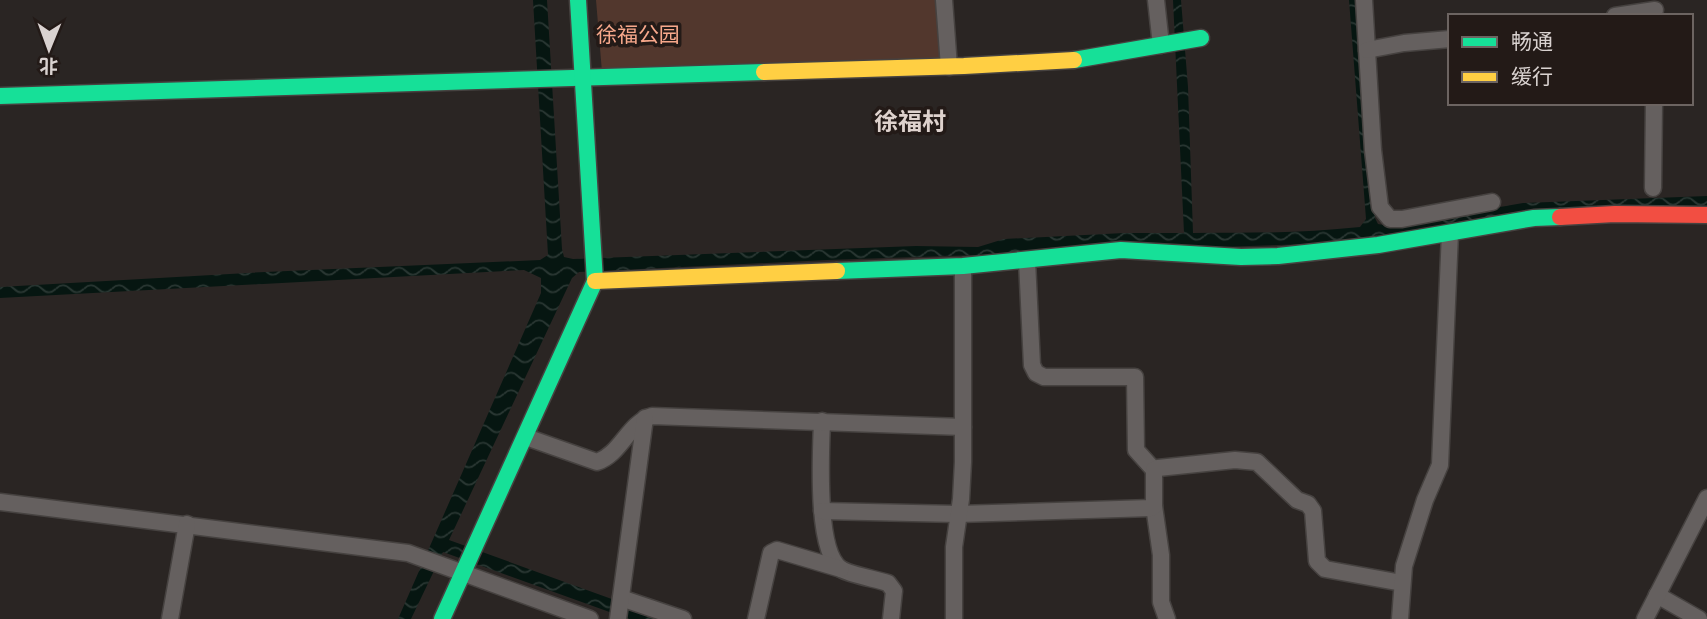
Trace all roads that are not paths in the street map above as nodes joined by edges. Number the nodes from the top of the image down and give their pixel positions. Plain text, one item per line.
1 (578, 0) edge
2 (944, 0) edge
3 (1156, 0) edge
4 (1364, 0) edge
5 (1655, 9) edge
6 (1626, 14) edge
7 (1202, 38) dead end
8 (1448, 39) edge
9 (1161, 45) junction
10 (1367, 50) junction
11 (949, 67) junction
12 (583, 77) junction
13 (0, 96) edge
14 (1654, 105) edge
15 (1653, 188) dead end
16 (1492, 202) dead end
17 (1707, 215) edge
18 (1450, 233) junction
19 (1027, 261) junction
20 (963, 266) junction
21 (595, 281) junction
22 (645, 418) junction
23 (822, 421) junction
24 (963, 427) junction
25 (526, 437) junction
26 (1154, 470) junction
27 (1707, 498) edge
28 (0, 502) edge
29 (1154, 506) junction
30 (822, 511) junction
31 (958, 514) junction
32 (187, 524) junction
33 (841, 569) junction
34 (464, 572) junction
35 (1402, 583) junction
36 (1657, 595) junction
37 (621, 598) junction
38 (170, 619) edge
39 (442, 619) edge
40 (590, 619) edge
41 (618, 619) edge
42 (683, 619) edge
43 (757, 619) edge
44 (891, 619) edge
45 (954, 619) edge
46 (1167, 619) edge
47 (1399, 619) edge
48 (1645, 619) edge
49 (1699, 619) edge

1 - 12 street
2 - 11 street
3 - 9 street
4 - 10 street
5 - 6 street
7 - 9 street
8 - 10 street
9 - 11 street
10 - 16 street
11 - 12 street
12 - 13 street
12 - 21 street
14 - 15 street
17 - 18 street
18 - 19 street
18 - 35 street
19 - 20 street
19 - 26 street
20 - 21 street
20 - 24 street
21 - 25 street
22 - 23 street
22 - 25 street
22 - 37 street
23 - 24 street
23 - 30 street
24 - 31 street
25 - 34 street
26 - 29 street
26 - 35 street
27 - 36 street
28 - 32 street
29 - 31 street
29 - 46 street
30 - 31 street
30 - 33 street
31 - 45 street
32 - 34 street
32 - 38 street
33 - 43 street
33 - 44 street
34 - 39 street
34 - 40 street
35 - 47 street
36 - 48 street
36 - 49 street
37 - 41 street
37 - 42 street

